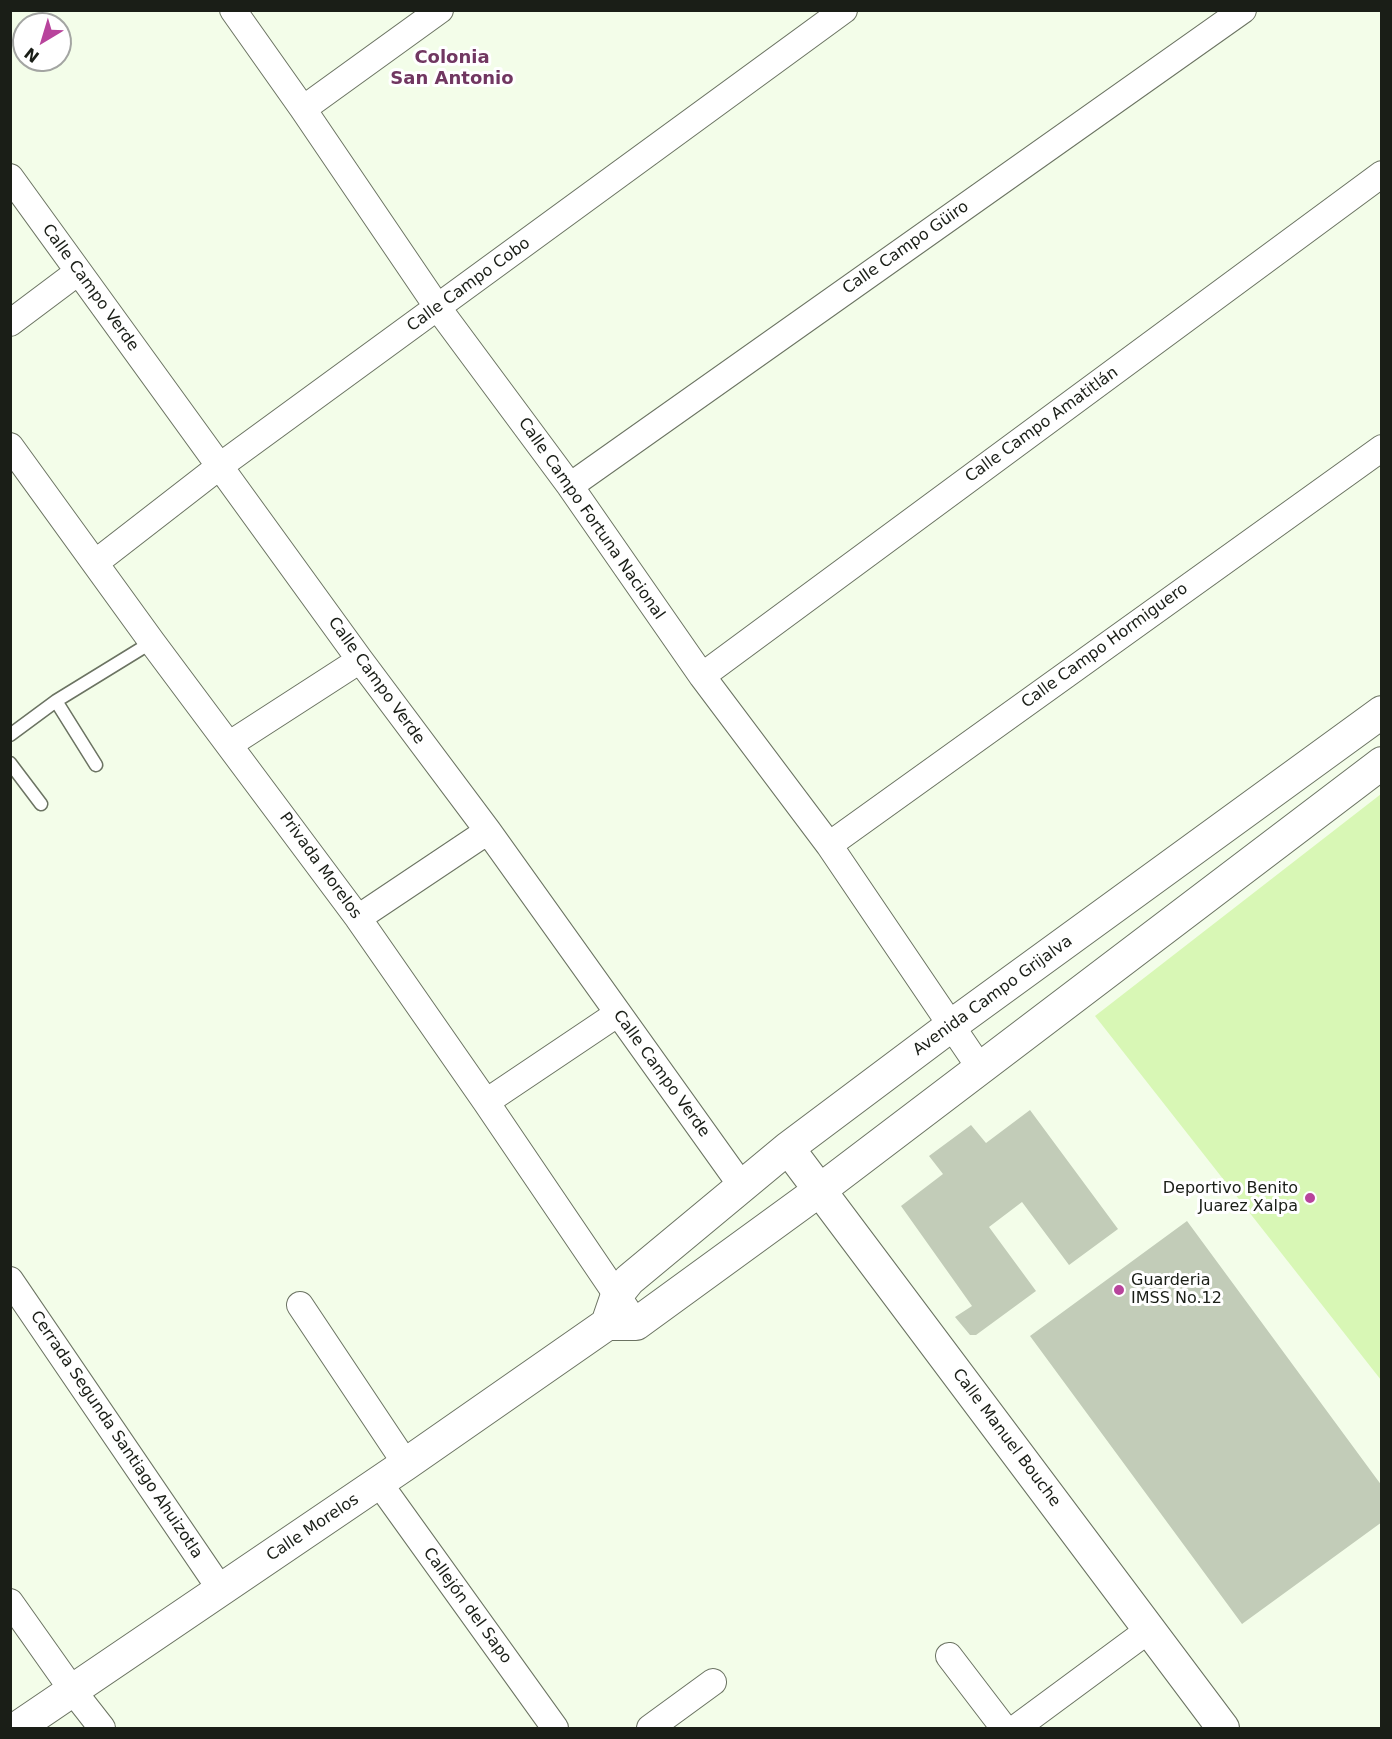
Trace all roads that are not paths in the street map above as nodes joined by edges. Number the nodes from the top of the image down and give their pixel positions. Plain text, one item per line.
1 (233, 10) edge
2 (440, 10) edge
3 (844, 10) edge
4 (1243, 10) edge
5 (303, 110) junction
6 (1382, 174) edge
7 (10, 177) edge
8 (78, 272) junction
9 (438, 308) junction
10 (10, 322) edge
11 (10, 446) edge
12 (1382, 448) edge
13 (220, 466) junction
14 (570, 486) junction
15 (95, 563) junction
16 (152, 642) junction
17 (360, 660) junction
18 (702, 676) junction
19 (56, 702) junction
20 (1382, 712) edge
21 (10, 735) edge
22 (230, 744) junction
23 (10, 763) edge
24 (1382, 763) edge
25 (96, 765) dead end
26 (41, 804) dead end
27 (488, 831) junction
28 (829, 845) junction
29 (358, 918) junction
30 (617, 1014) junction
31 (951, 1025) junction
32 (980, 1068) junction
33 (486, 1102) junction
34 (788, 1148) junction
35 (741, 1185) junction
36 (820, 1190) junction
37 (10, 1280) edge
38 (617, 1295) junction
39 (300, 1305) dead end
40 (621, 1324) junction
41 (406, 1464) junction
42 (379, 1483) junction
43 (221, 1590) junction
44 (10, 1602) edge
45 (1150, 1629) junction
46 (949, 1656) dead end
47 (713, 1682) dead end
48 (73, 1690) junction
49 (17, 1728) edge
50 (102, 1728) edge
51 (555, 1728) edge
52 (650, 1728) edge
53 (1004, 1728) edge
54 (1016, 1728) edge
55 (1223, 1728) edge

1 - 5 street, Calle Campo Fortuna Nacional
2 - 5 street
3 - 9 street, Calle Campo Cobo
4 - 14 street, Calle Campo Güiro
5 - 9 street, Calle Campo Fortuna Nacional
6 - 18 street, Calle Campo Amatitlán
7 - 8 street, Calle Campo Verde
8 - 10 street
8 - 13 street, Calle Campo Verde
9 - 13 street, Calle Campo Cobo
9 - 14 street, Calle Campo Fortuna Nacional
11 - 15 street, Privada Morelos
12 - 28 street, Calle Campo Hormiguero
13 - 15 street, Calle Campo Cobo
13 - 17 street, Calle Campo Verde
14 - 18 street, Calle Campo Fortuna Nacional
15 - 16 street, Privada Morelos
16 - 19 lane
16 - 22 street, Privada Morelos
17 - 22 street
17 - 27 street, Calle Campo Verde
18 - 28 street, Calle Campo Fortuna Nacional
19 - 21 lane
19 - 25 lane
20 - 31 street, Avenida Campo Grijalva
22 - 29 street, Privada Morelos
23 - 26 lane
24 - 32 street
27 - 29 street
27 - 30 street, Calle Campo Verde
28 - 31 street, Calle Campo Fortuna Nacional
29 - 33 street, Privada Morelos
30 - 33 street
30 - 35 street, Calle Campo Verde
31 - 32 street, Calle Campo Fortuna Nacional
31 - 34 street, Avenida Campo Grijalva
32 - 36 street
33 - 38 street, Privada Morelos
34 - 35 street, Avenida Campo Grijalva
34 - 36 street, Calle Manuel Bouche
35 - 38 street, Avenida Campo Grijalva
36 - 40 street
36 - 45 street, Calle Manuel Bouche
37 - 43 street, Cerrada Segunda Santiago Ahuizotla
38 - 40 street
39 - 41 street
40 - 41 street, Calle Morelos
41 - 42 street, Calle Morelos
42 - 43 street, Calle Morelos
42 - 51 street, Callejón del Sapo
43 - 48 street, Calle Morelos
44 - 48 street
45 - 54 street
45 - 55 street, Calle Manuel Bouche
46 - 53 street
47 - 52 street
48 - 49 street, Calle Morelos
48 - 50 street

